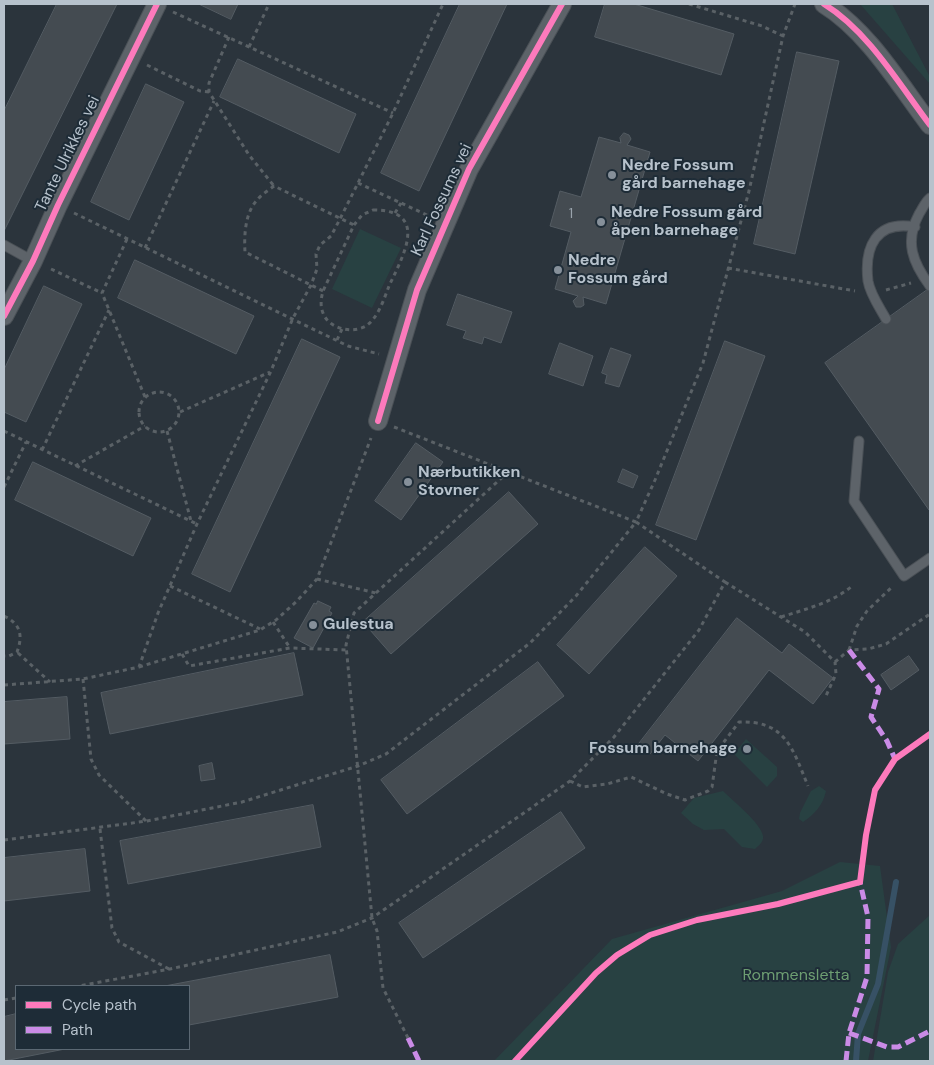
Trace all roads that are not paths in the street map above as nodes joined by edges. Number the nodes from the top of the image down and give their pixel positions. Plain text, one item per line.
1 (156, 4) edge
2 (562, 4) edge
3 (824, 4) edge
4 (930, 125) edge
5 (930, 198) edge
6 (915, 227) junction
7 (4, 245) edge
8 (33, 261) junction
9 (930, 286) edge
10 (4, 316) edge
11 (886, 320) dead end
12 (378, 421) road end
13 (858, 441) dead end
14 (930, 558) edge

1 - 8 street, Tante Ulrikkes vei
2 - 12 street, Karl Fossums vei
3 - 4 street
5 - 6 lane
6 - 9 lane
6 - 11 lane
7 - 8 lane
8 - 10 street, Tante Ulrikkes vei
13 - 14 lane

